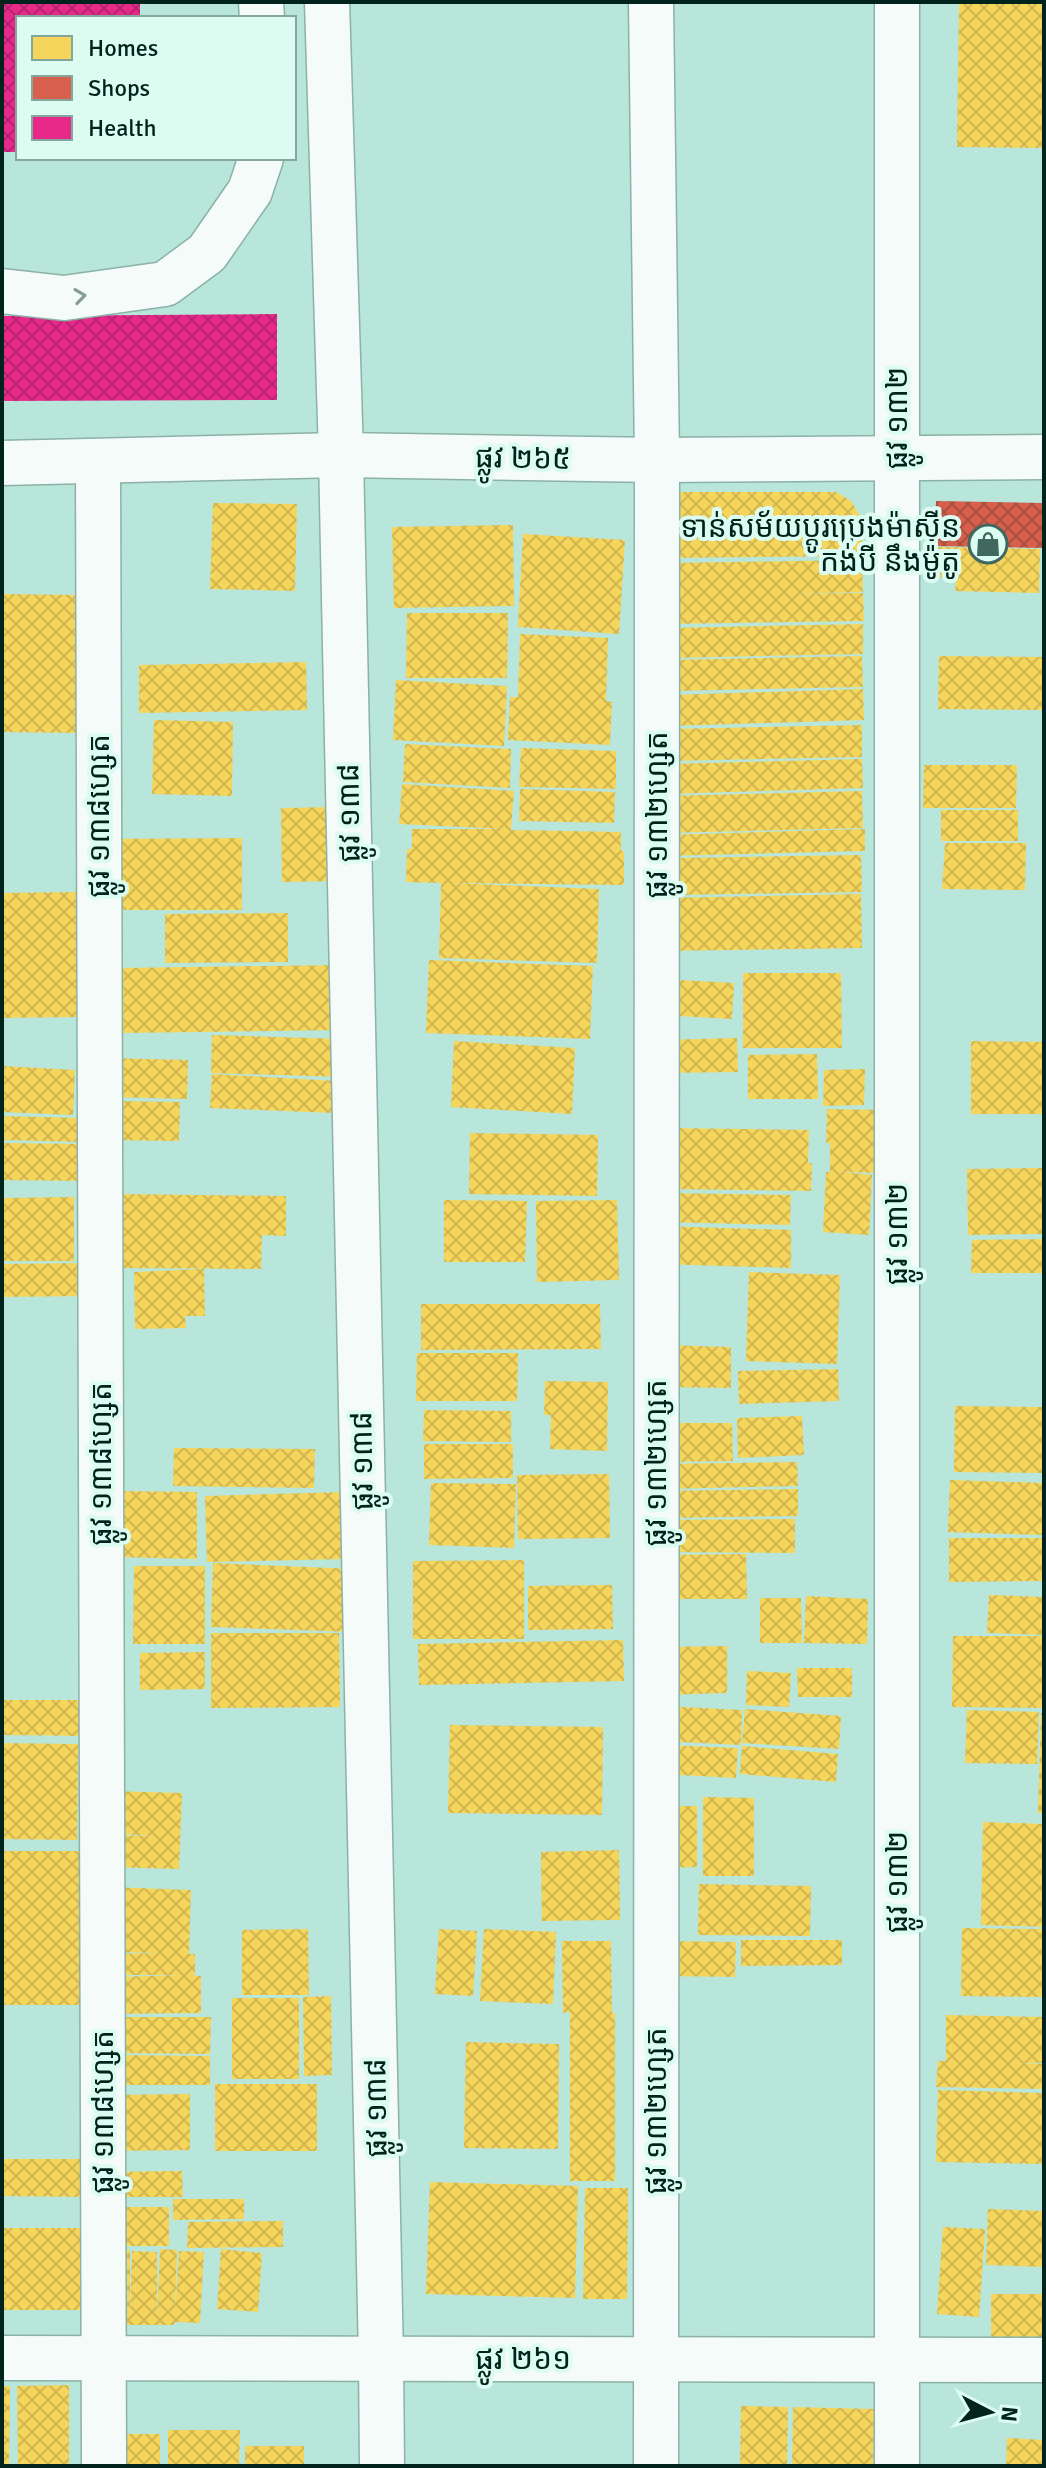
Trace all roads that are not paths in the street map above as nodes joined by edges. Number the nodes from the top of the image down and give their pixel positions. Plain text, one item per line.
1 (327, 2) edge
2 (651, 2) edge
3 (897, 2) edge
4 (260, 160) edge
5 (2, 291) edge
6 (341, 455) junction
7 (1044, 457) edge
8 (897, 458) junction
9 (657, 460) junction
10 (98, 462) junction
11 (2, 463) edge
12 (2, 2358) edge
13 (104, 2359) junction
14 (381, 2359) junction
15 (656, 2360) junction
16 (897, 2360) junction
17 (1044, 2360) edge
18 (104, 2466) edge
19 (382, 2466) edge
20 (656, 2466) edge
21 (897, 2466) edge

1 - 6 street, ផ្លូវ ១៣៨
2 - 9 street, ផ្លូវ ១៣២ហ្សេត
3 - 8 street, ផ្លូវ ១៣២
5 -> 4 street
6 - 9 street, ផ្លូវ ២៦៥
6 - 10 street, ផ្លូវ ២៦៥
6 - 14 street, ផ្លូវ ១៣៨
7 - 8 street, ផ្លូវ ២៦៥
8 - 9 street, ផ្លូវ ២៦៥
8 - 16 street, ផ្លូវ ១៣២
9 - 15 street, ផ្លូវ ១៣២ហ្សេត
10 - 11 street, ផ្លូវ ២៦៥
10 - 13 street, ផ្លូវ ១៣៨ហ្សេត
12 - 13 street, ផ្លូវ ២៦១
13 - 14 street, ផ្លូវ ២៦១
13 - 18 street, ផ្លូវ ១៣៨ហ្សេត
14 - 15 street, ផ្លូវ ២៦១
14 - 19 street, ផ្លូវ ១៣៨
15 - 16 street, ផ្លូវ ២៦១
15 - 20 street, ផ្លូវ ១៣២ហ្សេត
16 - 17 street, ផ្លូវ ២៦១
16 - 21 street, ផ្លូវ ១៣២

